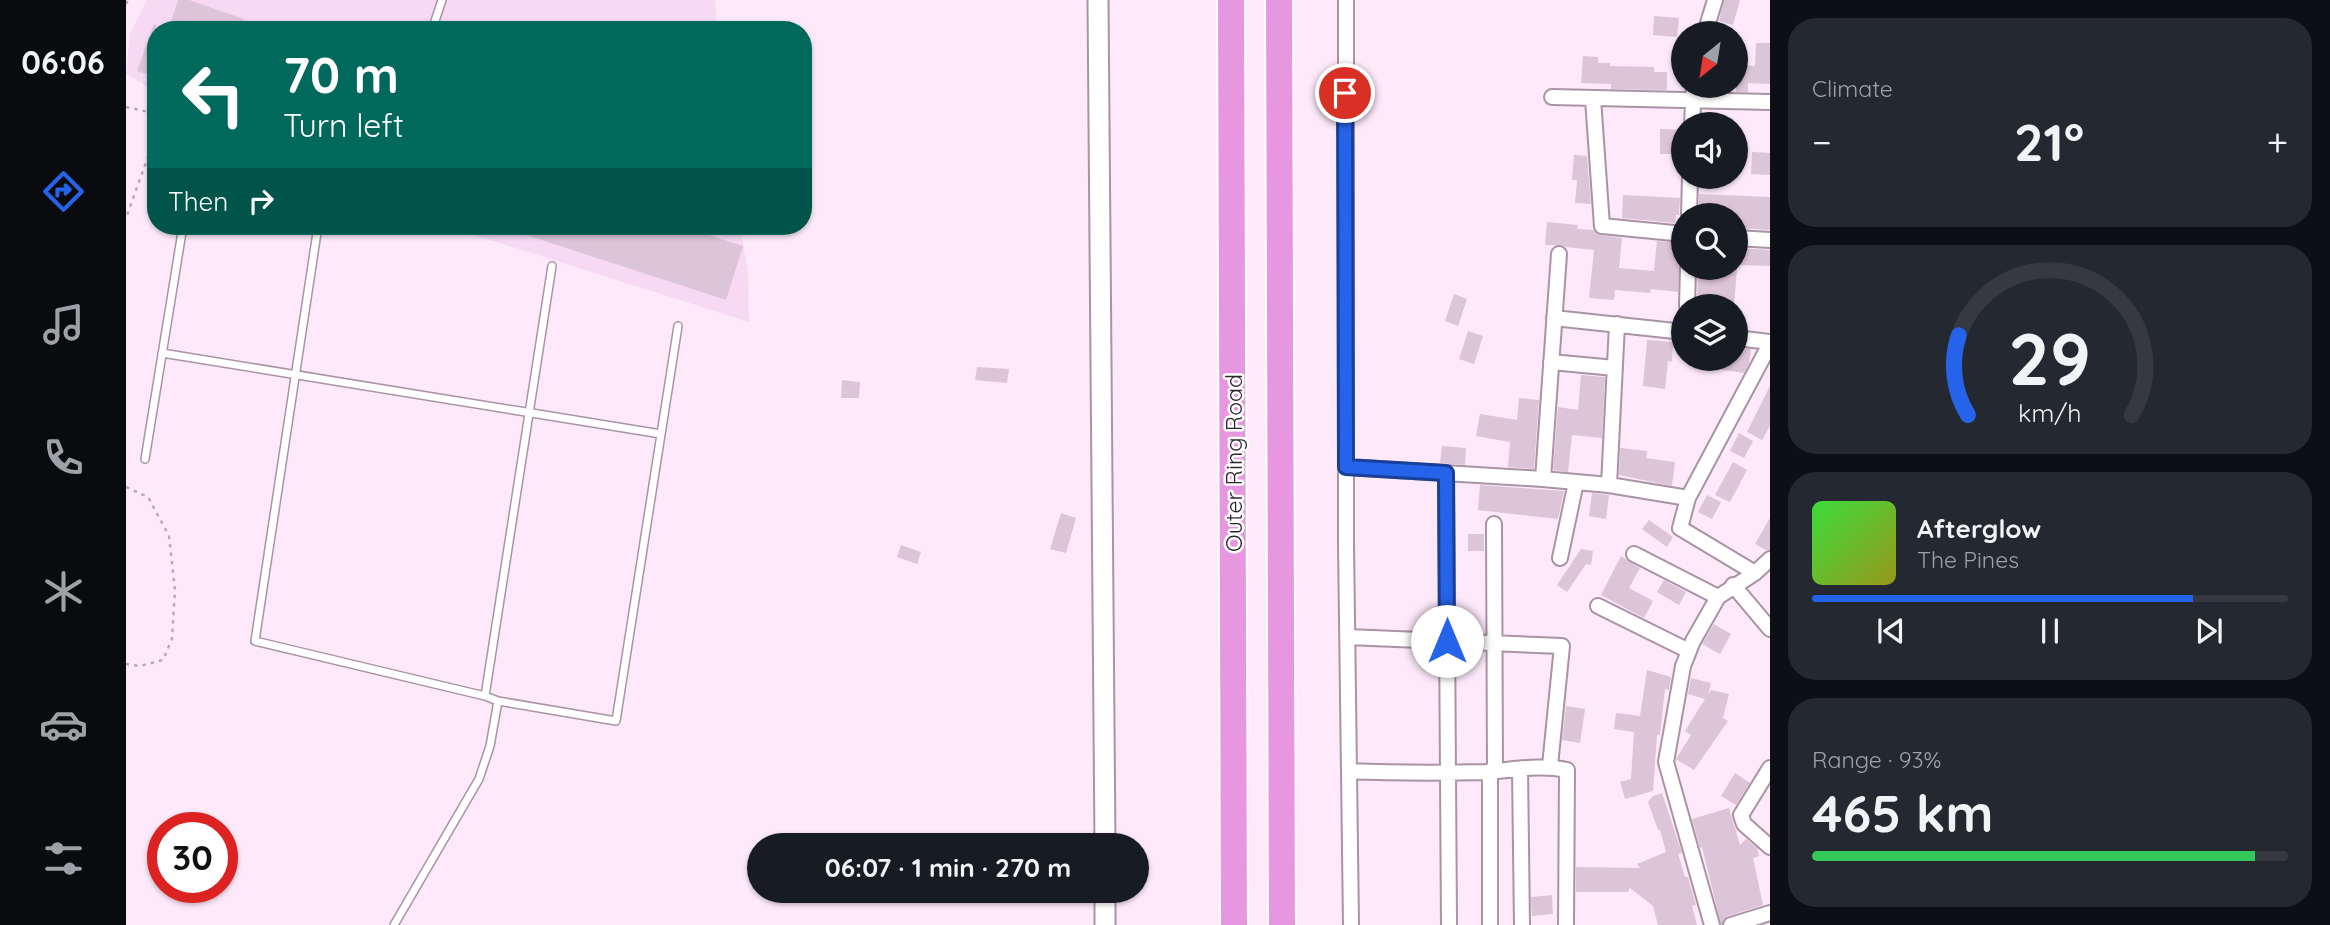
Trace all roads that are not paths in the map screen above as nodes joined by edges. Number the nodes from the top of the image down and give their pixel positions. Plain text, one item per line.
1 (442, 0) edge
2 (1098, 0) edge
3 (1231, 0) edge
4 (1279, 0) edge
5 (1346, 0) edge
6 (1715, 0) edge
7 (435, 21) edge
8 (1709, 21) edge
9 (1671, 94) edge
10 (1552, 97) dead end
11 (1736, 98) edge
12 (1593, 99) junction
13 (1770, 102) edge
14 (1671, 233) edge
15 (182, 235) edge
16 (317, 235) edge
17 (1748, 239) edge
18 (1770, 240) edge
19 (1559, 254) dead end
20 (552, 266) dead end
21 (1554, 317) junction
22 (1616, 324) junction
23 (678, 326) dead end
24 (1671, 330) edge
25 (1748, 340) edge
26 (1770, 343) edge
27 (162, 353) junction
28 (1551, 362) junction
29 (1615, 368) junction
30 (296, 375) junction
31 (529, 413) junction
32 (661, 434) junction
33 (145, 459) dead end
34 (1346, 467) junction
35 (1446, 473) junction
36 (1543, 478) junction
37 (1576, 482) junction
38 (1609, 485) junction
39 (1688, 498) junction
40 (1494, 524) dead end
41 (1634, 554) dead end
42 (1560, 558) dead end
43 (1770, 559) edge
44 (1755, 573) junction
45 (1733, 585) junction
46 (1718, 597) junction
47 (1598, 606) dead end
48 (1770, 629) edge
49 (1348, 637) junction
50 (1447, 641) junction
51 (1495, 643) junction
52 (1689, 651) junction
53 (485, 696) junction
54 (498, 701) junction
55 (1550, 766) junction
56 (1770, 768) edge
57 (1520, 769) junction
58 (1349, 771) junction
59 (1493, 771) junction
60 (1447, 773) junction
61 (1105, 833) edge
62 (1770, 847) edge
63 (1105, 903) edge
64 (1770, 913) edge
65 (394, 925) edge
66 (1105, 925) edge
67 (1234, 925) edge
68 (1282, 925) edge
69 (1351, 925) edge
70 (1449, 925) edge
71 (1490, 925) edge
72 (1522, 925) edge
73 (1566, 925) edge
74 (1712, 925) edge
75 (1731, 925) edge

1 - 7 lane
2 - 61 main road
3 - 67 highway, Outer Ring Road
4 - 68 highway, Outer Ring Road
5 - 34 street
6 - 8 street
9 - 12 street
10 - 12 street
11 - 13 street
12 - 14 street
15 - 27 lane
16 - 30 lane
17 - 18 street
19 - 21 street
20 - 31 lane
21 - 22 street
21 - 28 street
22 - 24 street
22 - 29 street
23 - 32 lane
25 - 26 street
26 - 39 street
27 - 30 lane
27 - 33 lane
28 - 29 street
28 - 36 street
29 - 38 street
30 - 31 lane
30 - 53 lane
31 - 32 lane
31 - 53 lane
32 - 54 lane
34 - 35 street
34 - 49 street
35 - 36 street
35 - 50 street
36 - 37 street
37 - 38 street
37 - 42 street
38 - 39 street
39 - 44 street
40 - 51 street
41 - 46 street
43 - 44 street
44 - 45 street
45 - 46 street
45 - 48 street
46 - 52 street
47 - 52 street
49 - 50 street
49 - 58 street
50 - 51 street
50 - 60 street
51 - 55 street
51 - 59 street
52 - 74 street
53 - 54 lane
54 - 65 lane
55 - 57 street
55 - 73 street
56 - 62 street
57 - 59 street
57 - 72 street
58 - 60 street
58 - 69 street
59 - 60 street
59 - 71 street
60 - 70 street
63 - 66 main road
64 - 75 street

